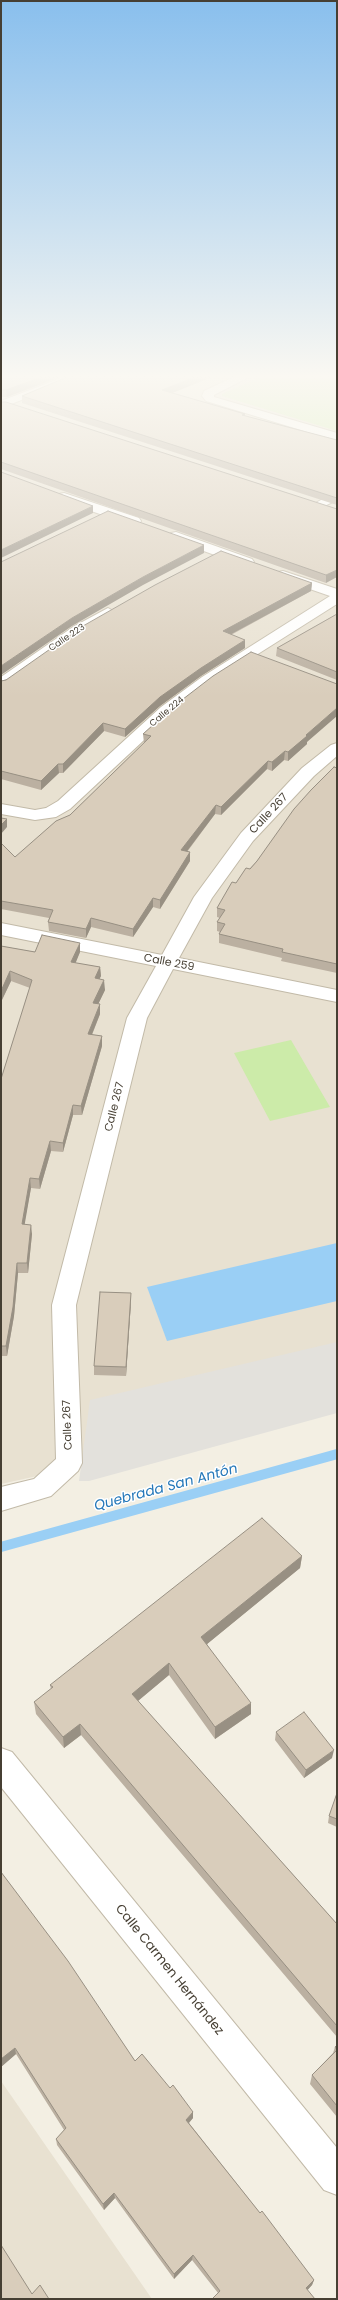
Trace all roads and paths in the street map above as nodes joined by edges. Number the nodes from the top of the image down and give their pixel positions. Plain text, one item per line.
1 (50, 492) edge
2 (337, 495) edge
3 (303, 500) edge
4 (318, 505) junction
5 (337, 511) edge
6 (108, 512) junction
7 (94, 520) edge
8 (145, 526) edge
9 (160, 531) edge
10 (220, 552) junction
11 (201, 562) edge
12 (257, 565) edge
13 (271, 570) edge
14 (337, 594) edge
15 (337, 598) edge
16 (123, 604) edge
17 (249, 653) junction
18 (263, 658) edge
19 (1, 684) edge
20 (337, 748) edge
21 (1, 809) edge
22 (1, 929) edge
23 (166, 963) junction
24 (337, 996) edge
25 (6, 1498) edge
26 (1, 1763) edge
27 (337, 2177) edge

1 - 6 street
2 - 4 street
3 - 4 street
4 - 5 street
6 - 7 street
6 - 8 street
9 - 10 street
10 - 11 street
10 - 12 street
13 - 14 street
15 - 17 street, Calle 224
16 - 19 street, Calle 223
17 - 18 street
17 - 21 street, Calle 224
20 - 23 street, Calle 267
22 - 23 street, Calle 259
23 - 24 street, Calle 259
23 - 25 street, Calle 267
26 - 27 street, Calle Carmen Hernández

